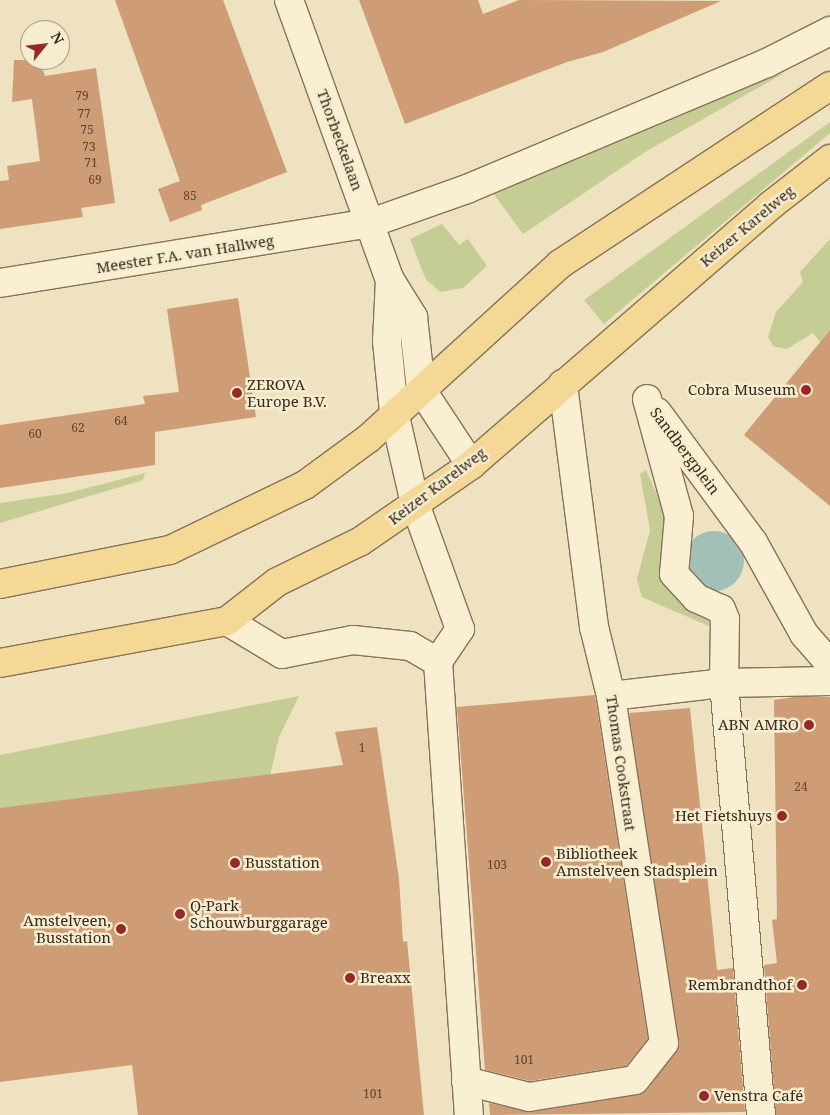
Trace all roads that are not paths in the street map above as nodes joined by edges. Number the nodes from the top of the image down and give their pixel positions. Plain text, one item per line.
1 (289, 0) edge
2 (830, 30) edge
3 (830, 86) edge
4 (830, 159) edge
5 (370, 223) junction
6 (390, 280) junction
7 (0, 283) edge
8 (563, 384) junction
9 (421, 389) junction
10 (394, 412) junction
11 (471, 465) junction
12 (415, 504) junction
13 (0, 584) edge
14 (227, 621) junction
15 (438, 662) junction
16 (0, 664) edge
17 (830, 664) edge
18 (830, 681) edge
19 (724, 683) junction
20 (612, 696) junction
21 (466, 1081) junction
22 (469, 1114) edge
23 (761, 1115) edge

1 - 5 street, Thorbeckelaan
2 - 5 street
3 - 9 main road
4 - 8 main road, Keizer Karelweg
5 - 6 street, Thorbeckelaan
5 - 7 street, Meester F.A. van Hallweg
6 - 9 street, Thorbeckelaan
6 - 10 street, Thorbeckelaan
8 - 11 main road, Keizer Karelweg
8 - 20 street, Thomas Cookstraat
9 - 10 main road
9 - 11 street
10 - 12 street
10 - 13 main road
11 - 12 main road, Keizer Karelweg
12 - 14 main road, Keizer Karelweg
12 - 15 street
14 - 15 street
14 - 16 main road, Keizer Karelweg
15 - 21 street
17 - 19 street, Sandbergplein
18 - 19 street
19 - 20 street
19 - 23 street, Sandbergplein
20 - 21 street, Thomas Cookstraat
21 - 22 street

